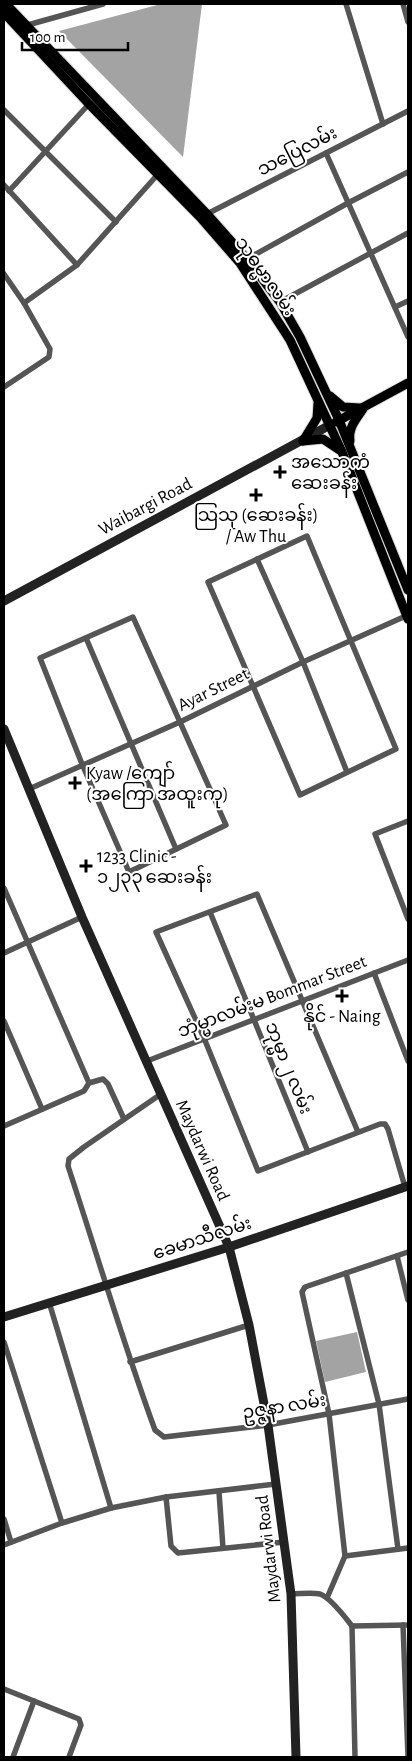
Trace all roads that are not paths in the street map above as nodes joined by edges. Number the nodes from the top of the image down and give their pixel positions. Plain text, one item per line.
1 (6, 4) edge
2 (104, 4) edge
3 (346, 4) edge
4 (403, 4) edge
5 (5, 16) edge
6 (408, 22) edge
7 (23, 27) junction
8 (89, 104) junction
9 (4, 110) edge
10 (408, 111) edge
11 (383, 124) junction
12 (46, 152) junction
13 (326, 153) junction
14 (161, 171) junction
15 (408, 172) edge
16 (4, 185) edge
17 (9, 190) junction
18 (348, 202) junction
19 (204, 215) junction
20 (116, 222) junction
21 (408, 233) edge
22 (370, 253) junction
23 (248, 259) junction
24 (77, 265) junction
25 (4, 274) edge
26 (408, 300) edge
27 (280, 302) junction
28 (24, 304) junction
29 (395, 307) junction
30 (408, 336) edge
31 (408, 384) edge
32 (4, 387) edge
33 (326, 393) junction
34 (318, 400) junction
35 (365, 406) junction
36 (339, 420) junction
37 (330, 425) junction
38 (303, 441) junction
39 (346, 449) junction
40 (257, 559) junction
41 (408, 590) edge
42 (4, 601) edge
43 (408, 617) edge
44 (86, 638) junction
45 (352, 641) junction
46 (303, 662) junction
47 (253, 686) junction
48 (180, 722) junction
49 (4, 729) edge
50 (132, 743) junction
51 (82, 764) junction
52 (347, 772) junction
53 (29, 788) junction
54 (408, 822) edge
55 (176, 849) junction
56 (4, 888) edge
57 (210, 912) junction
58 (82, 918) junction
59 (408, 919) edge
60 (26, 943) junction
61 (4, 953) edge
62 (408, 960) edge
63 (374, 973) junction
64 (304, 1001) junction
65 (253, 1020) junction
66 (4, 1021) edge
67 (204, 1038) junction
68 (147, 1061) junction
69 (408, 1061) edge
70 (89, 1083) junction
71 (161, 1094) junction
72 (42, 1109) junction
73 (124, 1120) junction
74 (4, 1126) edge
75 (358, 1132) junction
76 (308, 1152) junction
77 (406, 1187) edge
78 (229, 1247) junction
79 (408, 1252) edge
80 (397, 1256) junction
81 (346, 1273) junction
82 (107, 1284) junction
83 (408, 1300) edge
84 (49, 1302) junction
85 (4, 1317) edge
86 (249, 1326) junction
87 (4, 1342) edge
88 (130, 1362) junction
89 (408, 1399) edge
90 (379, 1404) junction
91 (329, 1414) junction
92 (268, 1425) junction
93 (276, 1484) junction
94 (219, 1492) junction
95 (166, 1497) junction
96 (110, 1508) junction
97 (4, 1519) edge
98 (62, 1523) junction
99 (11, 1542) junction
100 (284, 1542) junction
101 (4, 1545) edge
102 (223, 1548) junction
103 (408, 1548) edge
104 (398, 1549) junction
105 (345, 1556) junction
106 (291, 1594) junction
107 (327, 1598) junction
108 (406, 1625) edge
109 (352, 1626) junction
110 (4, 1688) edge
111 (34, 1701) junction
112 (13, 1757) edge
113 (69, 1757) edge
114 (296, 1757) edge
115 (355, 1757) edge
116 (408, 1757) edge

1 - 7 main road, သုဓမ္မာလမ်း
2 - 7 street
3 - 11 street
4 - 6 street
5 - 7 main road, သုဓမ္မာလမ်း
7 - 8 main road, သုဓမ္မာလမ်း
7 - 14 main road, သုဓမ္မာလမ်း
8 - 12 street
8 - 14 main road, သုဓမ္မာလမ်း
9 - 12 street
10 - 11 street, သပြေလမ်း
11 - 13 street, သပြေလမ်း
12 - 17 street
12 - 20 street
13 - 18 street
13 - 19 street, သပြေလမ်း
14 - 19 main road, သုဓမ္မာလမ်း
14 - 20 street
15 - 18 street
16 - 17 street
17 - 24 street
18 - 22 street
18 - 23 street
19 - 23 main road, သုဓမ္မာလမ်း
19 - 34 main road, သုဓမ္မာလမ်း
20 - 24 street
21 - 22 street
22 - 27 street
22 - 29 street
23 - 27 main road, သုဓမ္မာလမ်း
24 - 28 street
25 - 28 street
26 - 29 street
27 - 33 main road, သုဓမ္မာလမ်း
28 - 32 street
29 - 30 street
31 - 35 main road
33 - 35 main road
33 - 36 main road, သုဓမ္မာလမ်း
34 - 37 main road, သုဓမ္မာလမ်း
34 - 38 main road
35 - 36 main road
35 - 39 main road
36 - 37 main road
36 - 39 main road, သုဓမ္မာလမ်း
37 - 38 street, Waibargi Road
37 - 39 main road, သုဓမ္မာလမ်း
38 - 39 main road
38 - 42 street, Waibargi Road
39 - 41 main road, သုဓမ္မာလမ်း
39 - 43 main road, သုဓမ္မာလမ်း
40 - 45 street
40 - 46 street
40 - 47 street
43 - 45 street, Ayar Street
44 - 48 street
44 - 50 street
44 - 51 street
45 - 46 street, Ayar Street
45 - 52 street
46 - 47 street, Ayar Street
46 - 52 street
47 - 48 street, Ayar Street
47 - 52 street
48 - 50 street, Ayar Street
48 - 55 street
49 - 53 street, Maydarwi Road
50 - 51 street, Ayar Street
50 - 55 street
51 - 53 street, Ayar Street
51 - 55 street
53 - 58 street, Maydarwi Road
54 - 59 street
56 - 60 street
57 - 64 street
57 - 65 street, ဘုမ္မာ ၂ လမ်း
57 - 67 street
58 - 60 street
58 - 68 street, Maydarwi Road
60 - 61 street
60 - 70 street
62 - 63 street, ဘုံမ္မာလမ်းမ Bommar Street
63 - 64 street, ဘုံမ္မာလမ်းမ Bommar Street
63 - 69 street
64 - 65 street, ဘုံမ္မာလမ်းမ Bommar Street
64 - 75 street
65 - 67 street, ဘုံမ္မာလမ်းမ Bommar Street
65 - 76 street, ဘုမ္မာ ၂ လမ်း
66 - 72 street
67 - 68 street, ဘုံမ္မာလမ်းမ Bommar Street
67 - 76 street
68 - 71 street, Maydarwi Road
70 - 72 street
70 - 73 street
71 - 73 street
71 - 78 street, Maydarwi Road
72 - 74 street
73 - 82 street
75 - 76 street
75 - 77 street
77 - 78 street, ခေမာသီလမ်း
78 - 82 street, ခေမာသီလမ်း
78 - 86 street, Maydarwi Road
79 - 80 street
80 - 81 street
80 - 83 street
81 - 90 street
81 - 91 street
82 - 84 street, ခေမာသီလမ်း
82 - 88 street
84 - 85 street, ခေမာသီလမ်း
84 - 96 street
86 - 88 street
86 - 92 street, Maydarwi Road
87 - 98 street
88 - 92 street, ဥဇ္ဇနာ လမ်း
89 - 90 street, ဥဇ္ဇနာ လမ်း
90 - 91 street, ဥဇ္ဇနာ လမ်း
90 - 104 street
91 - 92 street, ဥဇ္ဇနာ လမ်း
91 - 105 street
92 - 93 street, Maydarwi Road
93 - 94 street
93 - 100 street, Maydarwi Road
94 - 95 street
94 - 102 street
95 - 96 street
95 - 102 street
96 - 98 street
97 - 99 street
98 - 99 street
99 - 101 street
100 - 102 street
100 - 106 street, Maydarwi Road
103 - 104 street
104 - 105 street
105 - 107 street
106 - 107 street
106 - 114 street, Maydarwi Road
107 - 109 street
108 - 109 street
108 - 116 street
109 - 115 street
110 - 111 street
111 - 112 street
111 - 113 street

